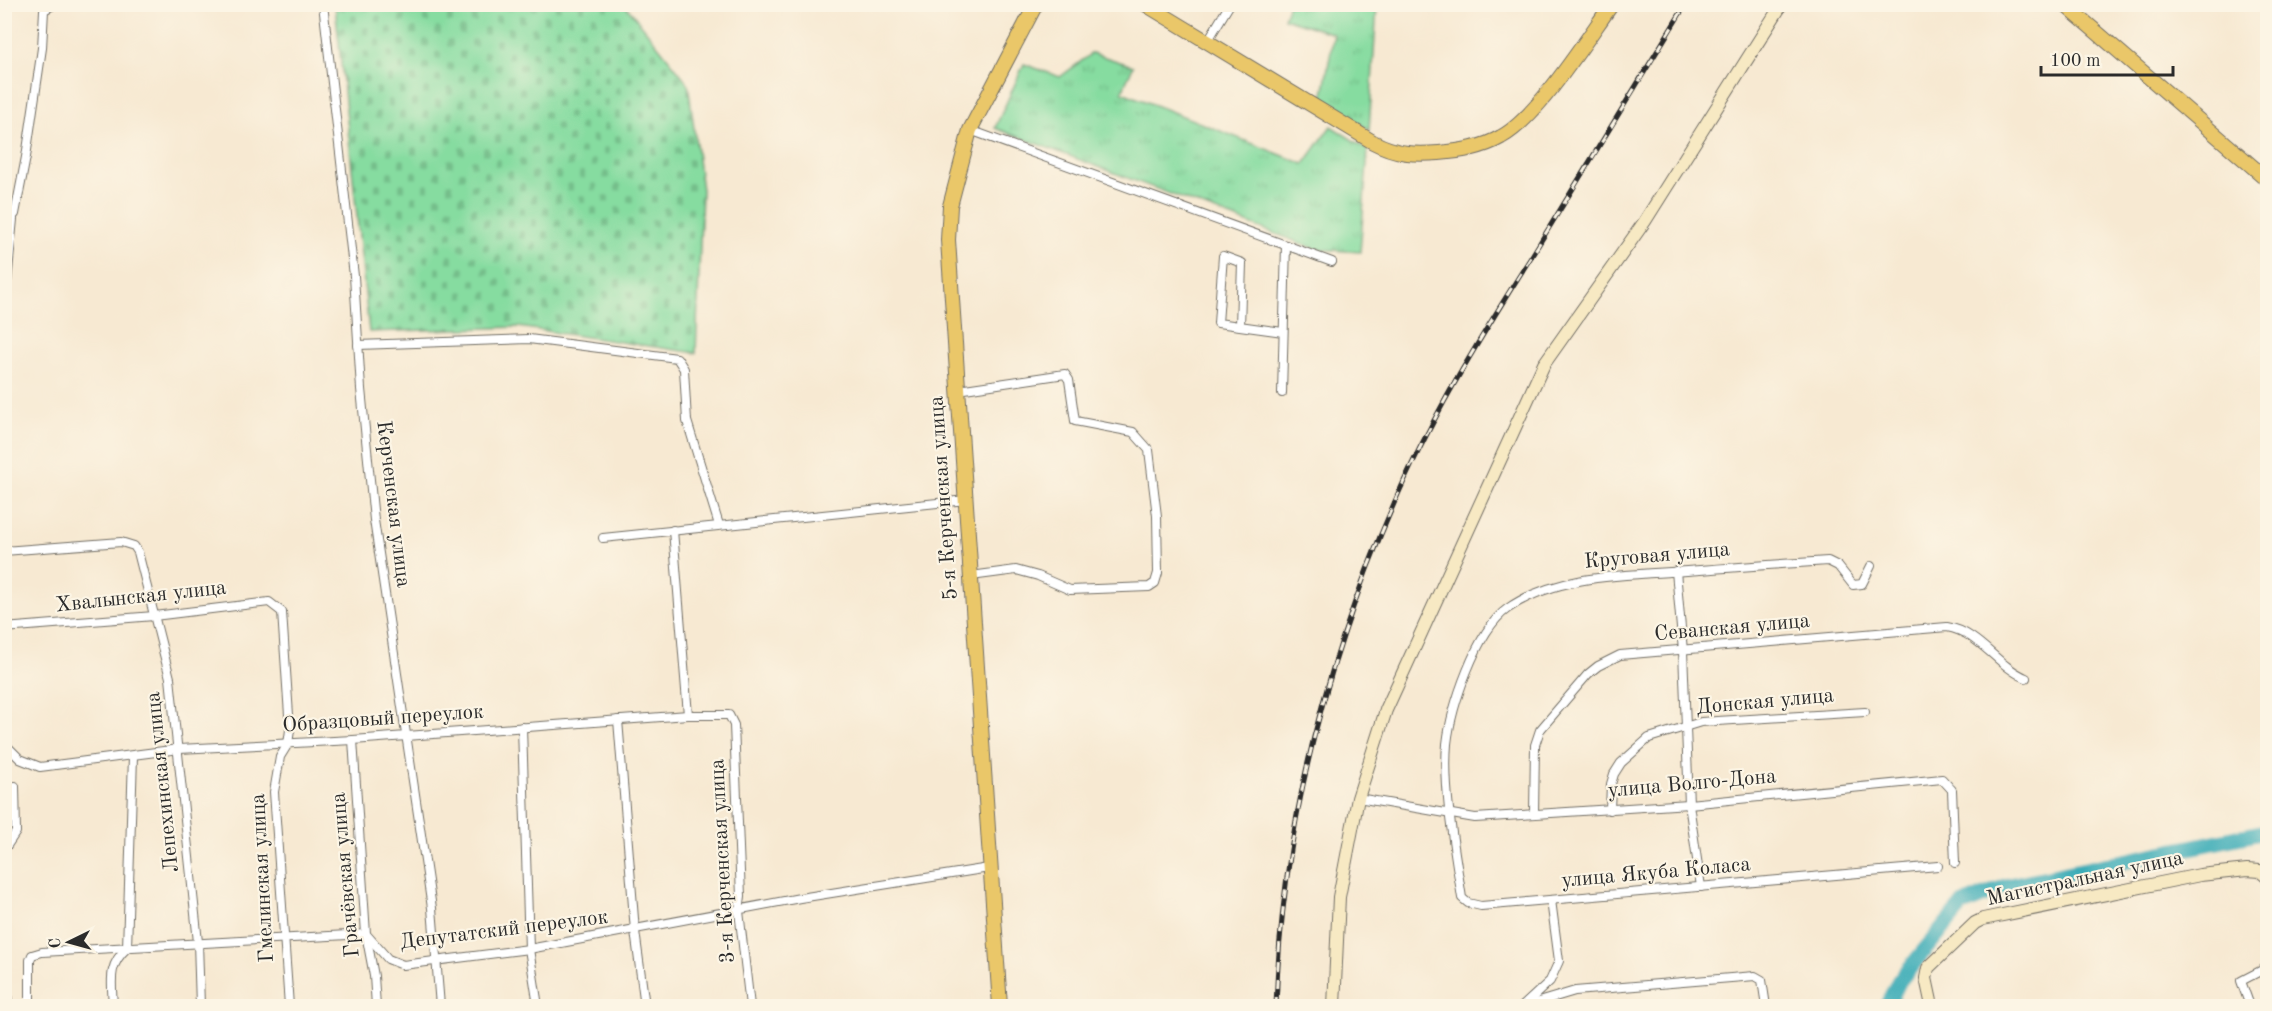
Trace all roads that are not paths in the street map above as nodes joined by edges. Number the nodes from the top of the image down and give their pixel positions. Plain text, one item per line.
1 (55, 4) edge
2 (323, 4) edge
3 (1036, 4) edge
4 (1144, 4) edge
5 (1230, 4) edge
6 (1612, 4) edge
7 (1782, 4) edge
8 (2064, 4) edge
9 (42, 7) edge
10 (1163, 9) edge
11 (1208, 42) junction
12 (970, 130) junction
13 (2268, 180) edge
14 (13, 218) junction
15 (4, 227) edge
16 (1286, 245) junction
17 (1332, 262) dead end
18 (6, 275) edge
19 (4, 314) edge
20 (1240, 326) junction
21 (1283, 332) junction
22 (358, 345) junction
23 (958, 390) junction
24 (1282, 393) dead end
25 (966, 500) junction
26 (719, 525) junction
27 (673, 530) junction
28 (603, 538) dead end
29 (4, 551) edge
30 (1871, 566) dead end
31 (1676, 572) junction
32 (971, 576) junction
33 (279, 608) joint
34 (154, 616) junction
35 (4, 628) edge
36 (1683, 651) junction
37 (2026, 678) dead end
38 (1865, 712) dead end
39 (687, 715) junction
40 (729, 715) joint
41 (618, 720) junction
42 (522, 727) junction
43 (1685, 729) junction
44 (408, 736) junction
45 (353, 740) junction
46 (4, 743) edge
47 (288, 744) junction
48 (179, 749) junction
49 (133, 756) junction
50 (15, 786) dead end
51 (1358, 798) junction
52 (1689, 804) junction
53 (1610, 810) junction
54 (1534, 814) junction
55 (1450, 816) junction
56 (4, 850) edge
57 (1955, 863) dead end
58 (1938, 866) dead end
59 (989, 868) junction
60 (2268, 878) edge
61 (1701, 887) junction
62 (1551, 900) junction
63 (739, 911) junction
64 (635, 931) junction
65 (366, 933) junction
66 (283, 939) junction
67 (4, 941) edge
68 (198, 942) junction
69 (127, 948) junction
70 (529, 950) junction
71 (434, 960) junction
72 (2268, 967) edge
73 (8, 1006) edge
74 (30, 1006) edge
75 (113, 1006) edge
76 (201, 1006) edge
77 (289, 1006) edge
78 (376, 1006) edge
79 (440, 1006) edge
80 (538, 1006) edge
81 (645, 1006) edge
82 (750, 1006) edge
83 (1000, 1006) edge
84 (1334, 1006) edge
85 (1455, 1006) edge
86 (1485, 1006) edge
87 (1524, 1006) edge
88 (1767, 1006) edge
89 (1932, 1006) edge
90 (2250, 1006) edge

1 - 9 street
2 - 22 street, Керченская улица
3 - 12 main road, 5-я Керченская улица
4 - 10 main road
5 - 11 street
6 - 11 main road
7 - 51 street
8 - 13 main road
9 - 14 street
10 - 11 main road
12 - 16 street
12 - 23 main road, 5-я Керченская улица
14 - 15 street
14 - 18 street
16 - 17 street
16 - 21 street
18 - 19 street
20 - 20 street
20 - 21 street
21 - 24 street
22 - 26 street
22 - 44 street, Керченская улица
23 - 25 main road, 5-я Керченская улица
23 - 32 street
25 - 26 street
25 - 32 main road, 5-я Керченская улица
26 - 27 street
27 - 28 street
27 - 39 street
29 - 34 street, Лепехинская улица
30 - 31 street, Круговая улица
31 - 36 street
31 - 55 street, Круговая улица
32 - 59 main road, 5-я Керченская улица
33 - 34 street, Хвалынская улица
33 - 47 street, Гмелинская улица
34 - 35 street, Хвалынская улица
34 - 48 street, Лепехинская улица
36 - 37 street, Севанская улица
36 - 43 street
36 - 54 street, Севанская улица
38 - 43 street, Донская улица
39 - 40 street, Образцовый переулок
39 - 41 street, Образцовый переулок
40 - 63 street, 3-я Керченская улица
41 - 42 street, Образцовый переулок
41 - 64 street
42 - 44 street, Образцовый переулок
42 - 70 street
43 - 52 street
43 - 53 street, Донская улица
44 - 45 street, Образцовый переулок
44 - 71 street, Керченская улица
45 - 47 street, Образцовый переулок
45 - 65 street, Грачёвская улица
46 - 49 street, Образцовый переулок
47 - 48 street, Образцовый переулок
47 - 66 street, Гмелинская улица
48 - 49 street, Образцовый переулок
48 - 68 street, Лепехинская улица
49 - 69 street
50 - 56 street
51 - 55 street, улица Волго-Дона
51 - 84 street
52 - 53 street, улица Волго-Дона
52 - 57 street, улица Волго-Дона
52 - 61 street
53 - 54 street, улица Волго-Дона
54 - 55 street, улица Волго-Дона
55 - 62 street, улица Якуба Коласа
58 - 61 street, улица Якуба Коласа
59 - 63 street, Депутатский переулок
59 - 83 main road, 5-я Керченская улица
60 - 89 street, Магистральная улица
61 - 62 street, улица Якуба Коласа
62 - 87 street
63 - 64 street, Депутатский переулок
63 - 82 street, 3-я Керченская улица
64 - 70 street, Депутатский переулок
64 - 81 street
65 - 66 street
65 - 71 street, Депутатский переулок
65 - 78 street, Грачёвская улица
66 - 68 street
66 - 77 street, Гмелинская улица
67 - 73 street
68 - 69 street
68 - 76 street, Лепехинская улица
69 - 74 street
69 - 75 street
70 - 71 street, Депутатский переулок
70 - 80 street
71 - 79 street, Керченская улица
72 - 90 street
85 - 86 street
87 - 88 street

